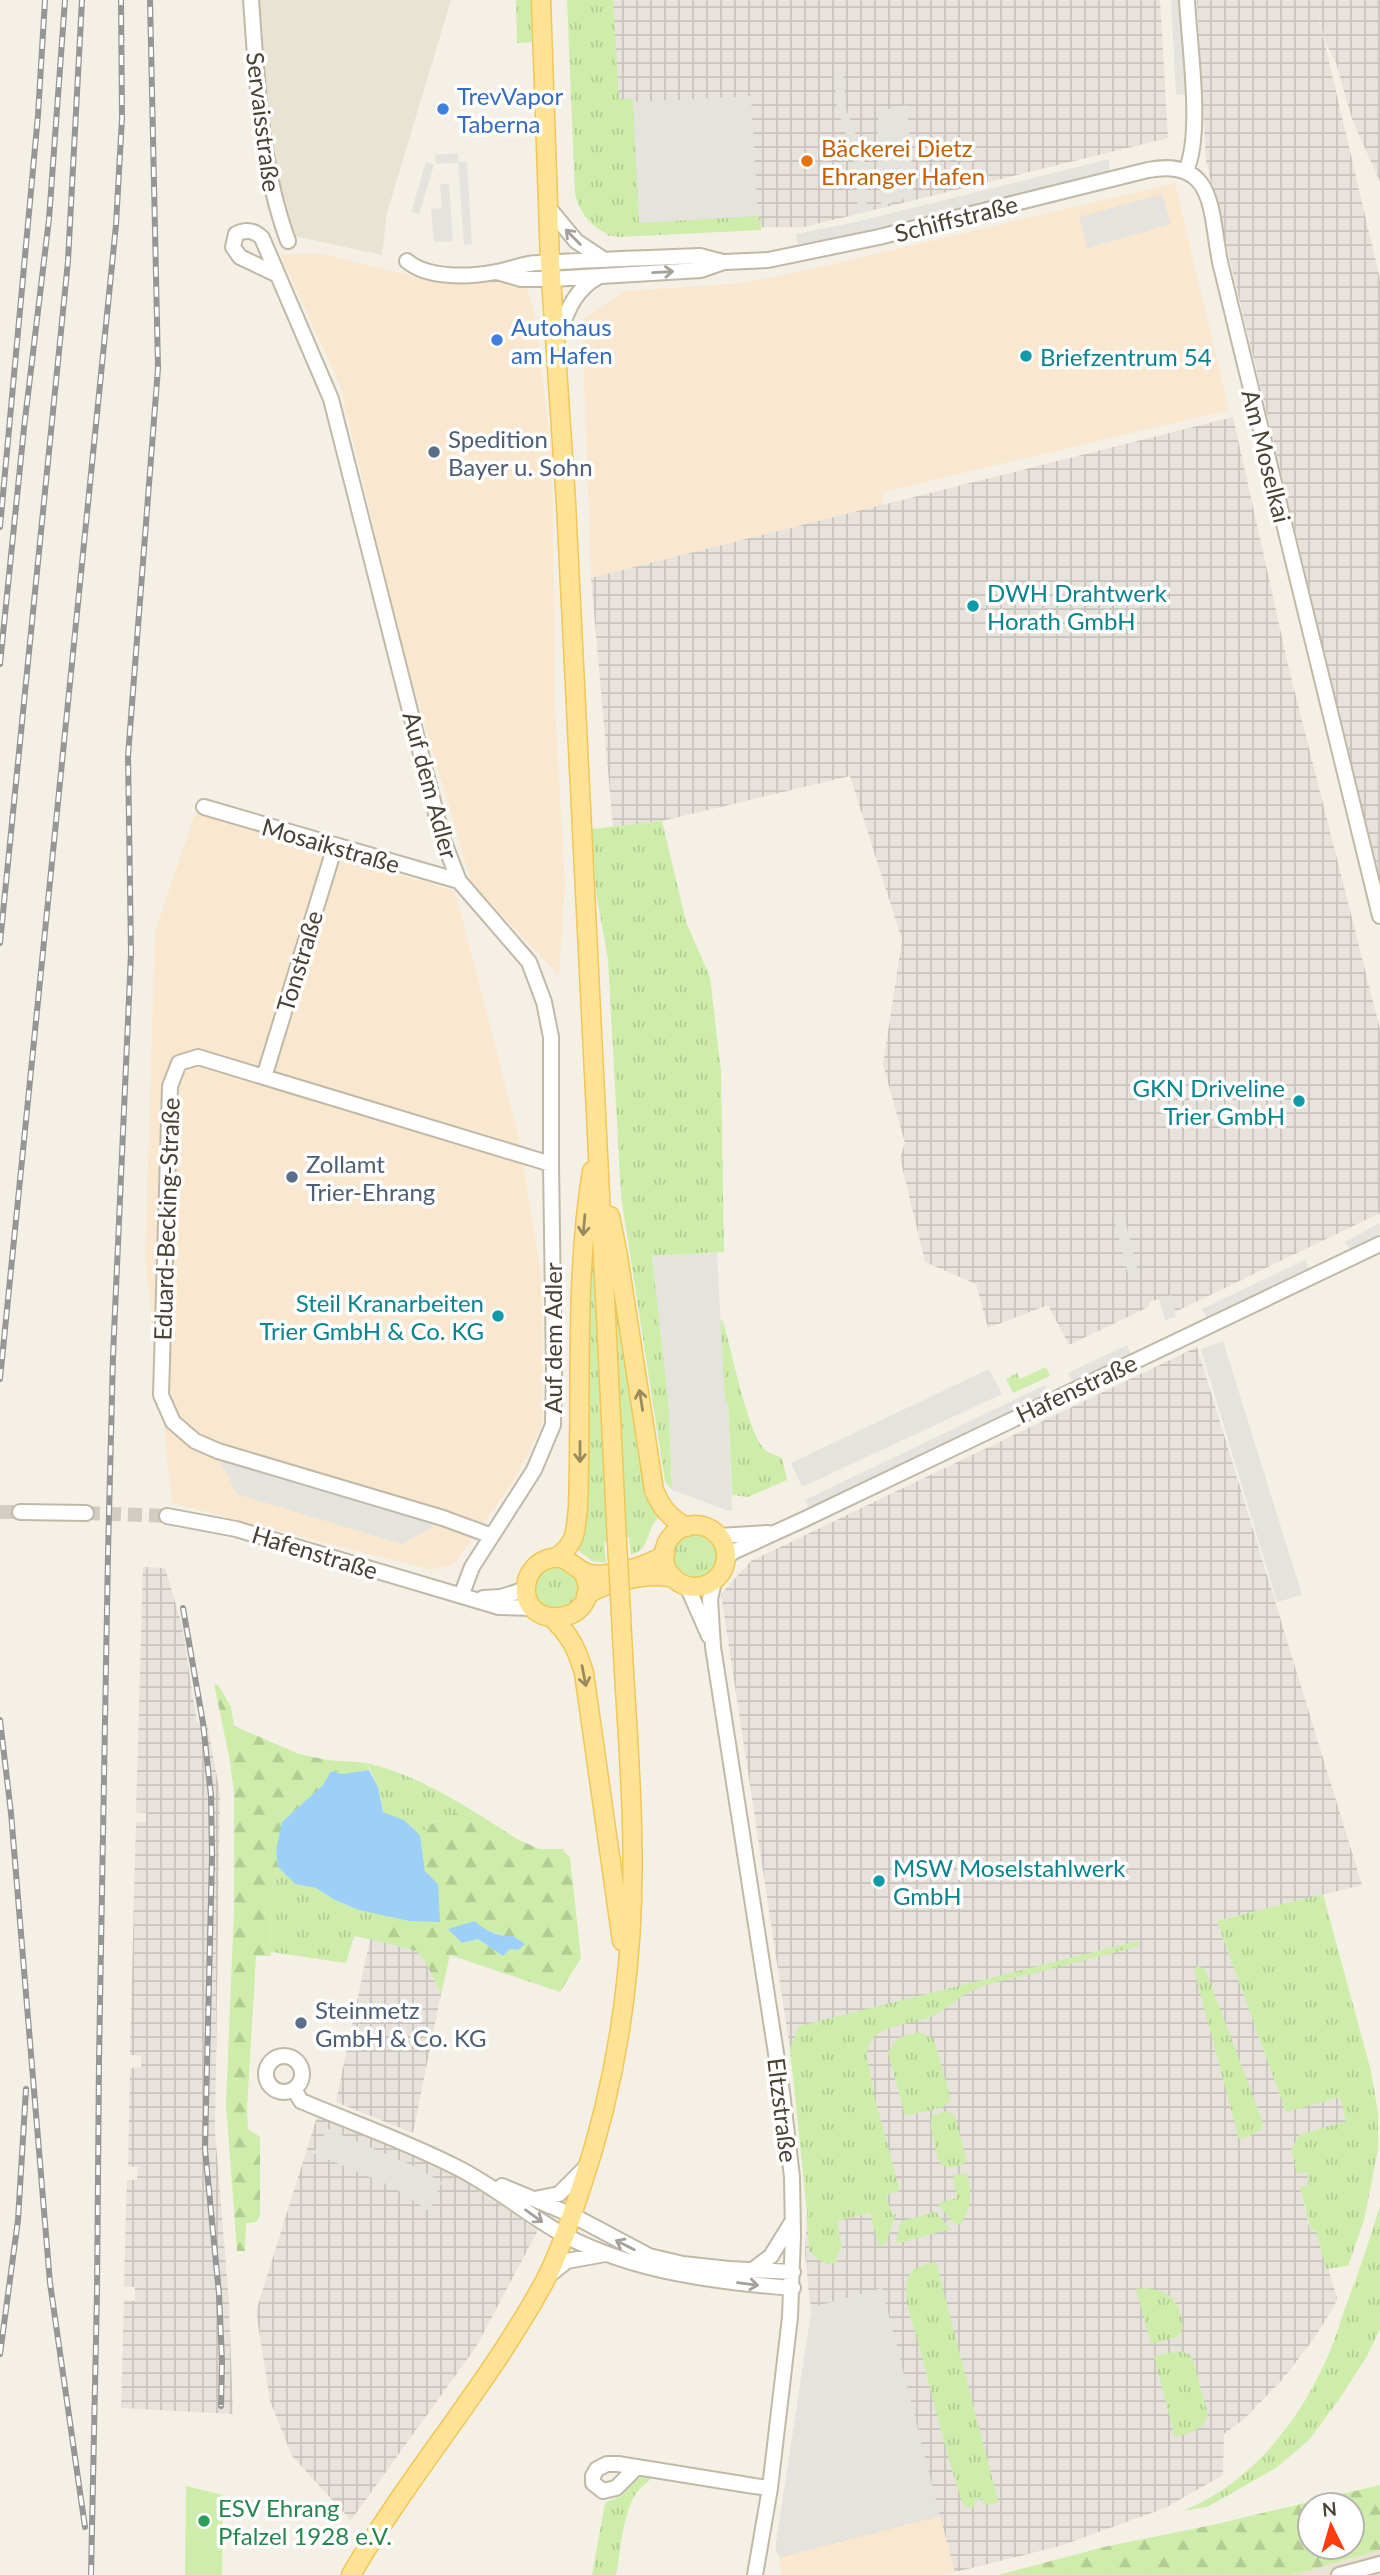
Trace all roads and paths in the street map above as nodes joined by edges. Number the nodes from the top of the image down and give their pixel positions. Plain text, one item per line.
1 (251, 0) edge
2 (541, 0) edge
3 (1187, 0) edge
4 (1186, 170) junction
5 (548, 206) junction
6 (288, 241) dead end
7 (604, 260) junction
8 (407, 261) dead end
9 (724, 262) junction
10 (551, 270) junction
11 (278, 275) dead end
12 (600, 275) junction
13 (555, 341) junction
14 (204, 807) dead end
15 (335, 846) junction
16 (459, 881) junction
17 (1380, 916) edge
18 (264, 1077) junction
19 (597, 1133) junction
20 (599, 1159) junction
21 (551, 1164) junction
22 (1380, 1245) edge
23 (20, 1512) tunnel mouth
24 (86, 1513) tunnel mouth
25 (167, 1516) tunnel mouth
26 (687, 1527) junction
27 (772, 1533) junction
28 (492, 1536) junction
29 (719, 1536) junction
30 (665, 1554) junction
31 (726, 1557) junction
32 (556, 1558) junction
33 (583, 1572) junction
34 (713, 1581) junction
35 (680, 1582) junction
36 (526, 1589) junction
37 (461, 1596) junction
38 (586, 1596) junction
39 (534, 1608) junction
40 (552, 1618) junction
41 (713, 1647) junction
42 (627, 1975) junction
43 (294, 2089) dead end
44 (590, 2162) junction
45 (462, 2170) junction
46 (535, 2199) junction
47 (572, 2215) junction
48 (793, 2220) junction
49 (565, 2235) junction
50 (605, 2253) junction
51 (754, 2269) junction
52 (793, 2272) junction
53 (547, 2277) junction
54 (793, 2288) junction
55 (637, 2467) dead end
56 (770, 2488) junction
57 (1380, 2564) edge
58 (351, 2575) edge
59 (755, 2575) edge
60 (1339, 2575) edge

1 - 6 street, Servaisstraße
2 - 5 main road
3 - 4 street
4 - 9 street, Schiffstraße
4 - 17 street, Am Moselkai
7 -> 5 street
5 - 10 main road
7 - 9 street, Schiffstraße
7 - 10 street, Schiffstraße
8 - 10 street
12 -> 9 street, Schiffstraße
10 - 12 street, Schiffstraße
10 - 13 main road
11 - 16 street, Auf dem Adler
12 - 13 street
13 - 19 main road
14 - 15 street, Mosaikstraße
15 - 16 street, Mosaikstraße
15 - 18 street, Tonstraße
16 - 21 street, Auf dem Adler
18 - 21 street, Eduard-Becking-Straße
18 - 28 street, Eduard-Becking-Straße
19 - 20 main road
19 -> 32 main road
26 -> 20 main road
20 - 42 main road, bridge
21 - 28 street, Auf dem Adler
22 - 27 street, Hafenstraße
23 - 24 street
25 - 37 street, Hafenstraße
26 - 29 main road
26 - 30 main road
27 - 29 street, Hafenstraße
27 - 31 street, Hafenstraße
28 - 37 street, Auf dem Adler
29 - 31 main road
30 - 33 main road
30 - 35 main road
31 - 34 main road
32 - 33 main road
32 - 36 main road
33 - 38 main road
34 - 35 main road
34 - 41 street, Eltzstraße
35 - 38 main road
35 - 41 street, Eltzstraße
36 - 37 street, Hafenstraße
36 - 39 main road
37 - 39 street, Hafenstraße
38 - 40 main road
39 - 40 main road
40 -> 42 main road
41 - 48 street, Eltzstraße
42 - 44 main road
43 - 45 street
44 - 46 street
44 - 47 main road
45 - 46 street
45 -> 49 street
46 - 47 street
47 - 49 main road
51 -> 47 street
48 - 51 street
48 - 52 street, Eltzstraße
49 - 50 street
49 - 53 main road
50 - 53 street
50 -> 54 street
51 - 52 street
52 - 54 street, Eltzstraße
53 - 58 main road
54 - 56 street, Eltzstraße
55 - 56 street
56 - 59 street, Eltzstraße
57 - 60 street

